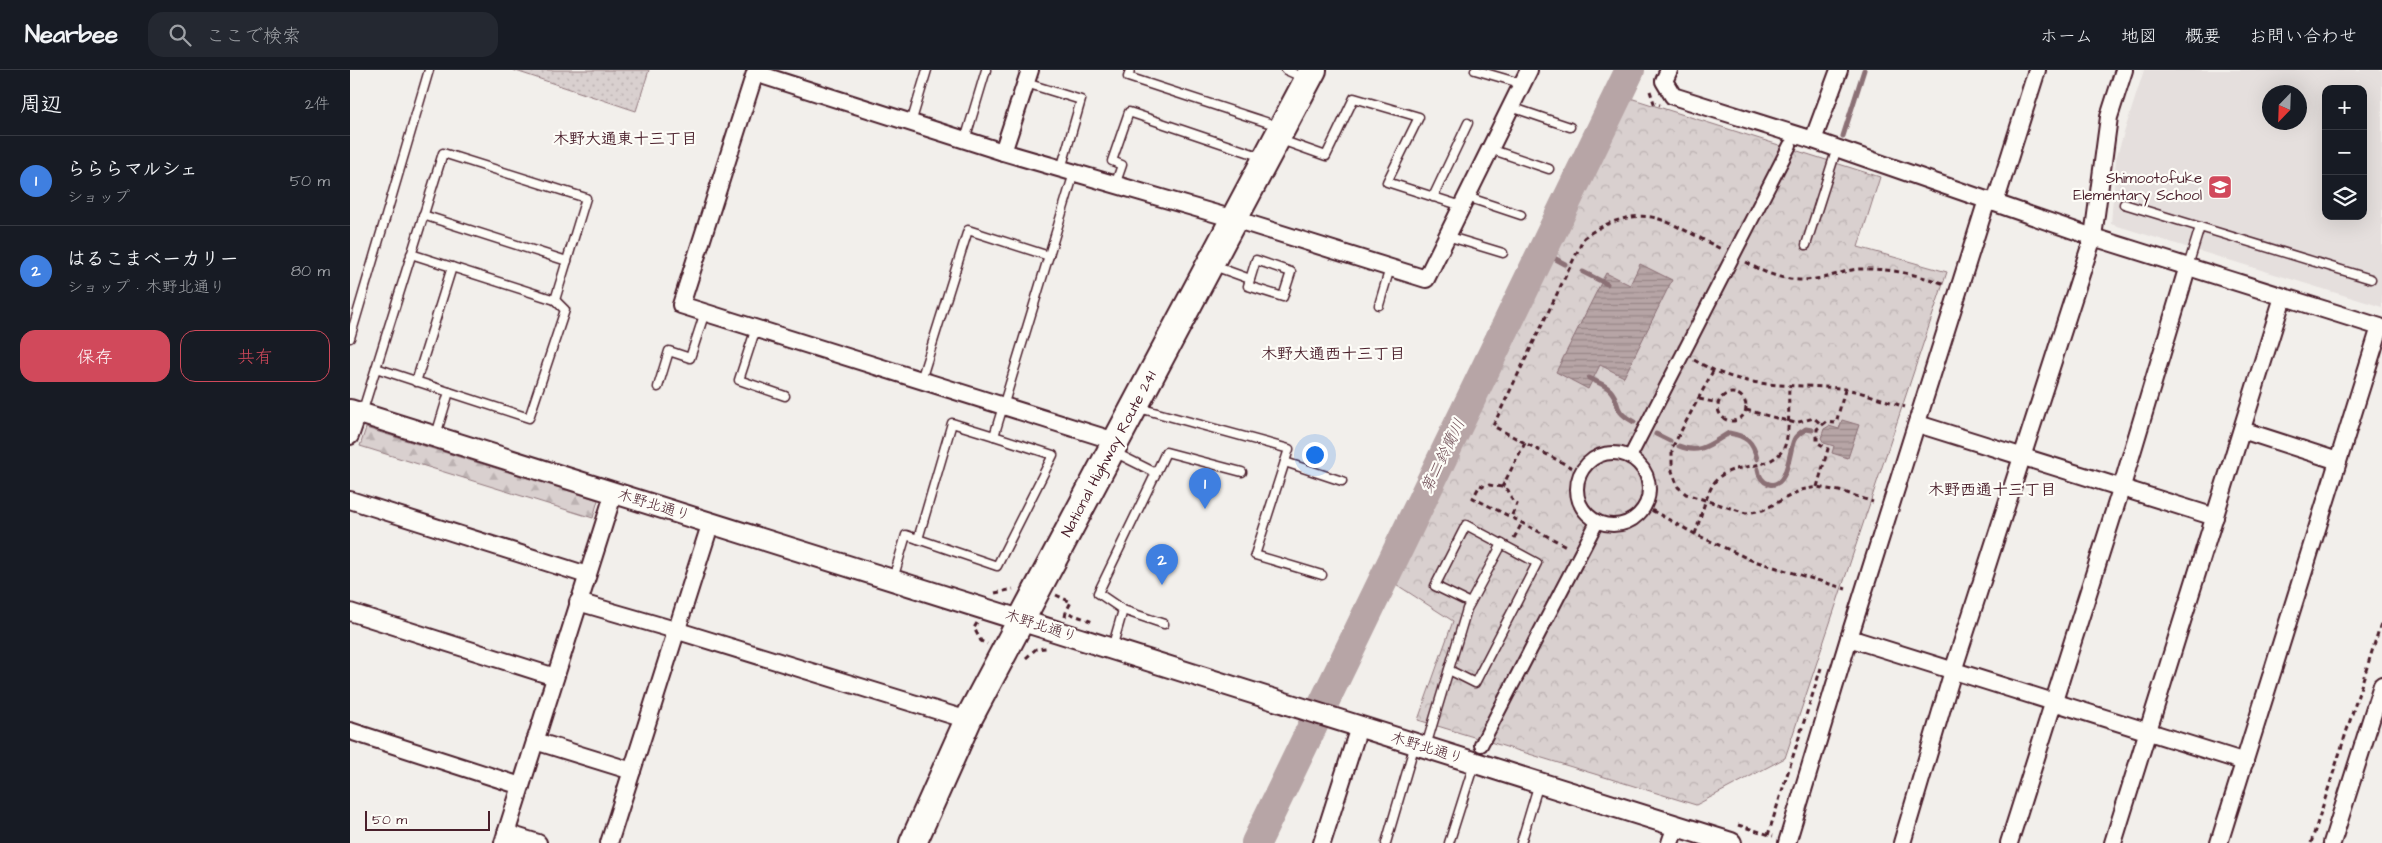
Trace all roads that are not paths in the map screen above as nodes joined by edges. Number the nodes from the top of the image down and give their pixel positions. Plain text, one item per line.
1 (429, 70) edge
2 (927, 70) edge
3 (986, 70) edge
4 (1130, 70) edge
5 (1475, 70) edge
6 (1669, 70) edge
7 (1839, 70) edge
8 (2037, 70) edge
9 (2124, 70) edge
10 (1302, 73) edge
11 (1028, 76) edge
12 (1526, 77) edge
13 (1511, 107) junction
14 (911, 123) junction
15 (1468, 123) dead end
16 (1570, 128) dead end
17 (965, 140) junction
18 (1813, 140) junction
19 (1275, 141) junction
20 (1790, 144) dead end
21 (1837, 148) junction
22 (1490, 149) junction
23 (1003, 152) junction
24 (1549, 169) dead end
25 (1068, 171) junction
26 (1115, 185) junction
27 (1433, 197) junction
28 (1464, 202) junction
29 (1991, 202) junction
30 (2124, 204) dead end
31 (1521, 215) dead end
32 (423, 216) junction
33 (1234, 220) junction
34 (2200, 227) junction
35 (1447, 236) junction
36 (2093, 237) junction
37 (1806, 245) dead end
38 (1503, 253) dead end
39 (411, 254) junction
40 (1049, 256) junction
41 (567, 261) junction
42 (1209, 264) junction
43 (2188, 266) junction
44 (452, 267) junction
45 (1390, 268) junction
46 (1250, 279) junction
47 (2371, 279) dead end
48 (2283, 296) junction
49 (555, 300) junction
50 (1379, 305) dead end
51 (705, 312) junction
52 (756, 328) junction
53 (350, 338) edge
54 (376, 368) junction
55 (921, 380) junction
56 (416, 382) junction
57 (658, 387) dead end
58 (449, 392) junction
59 (785, 396) dead end
60 (1003, 406) junction
61 (1133, 407) junction
62 (356, 412) edge
63 (1918, 424) junction
64 (2242, 430) junction
65 (350, 436) edge
66 (994, 436) junction
67 (436, 437) junction
68 (1113, 446) junction
69 (2022, 456) junction
70 (1630, 457) junction
71 (2338, 461) junction
72 (1284, 462) junction
73 (1242, 472) dead end
74 (1156, 473) junction
75 (1342, 481) dead end
76 (2122, 486) junction
77 (614, 492) junction
78 (350, 500) edge
79 (2215, 516) junction
80 (710, 522) junction
81 (1596, 522) junction
82 (918, 539) junction
83 (1505, 546) junction
84 (587, 575) junction
85 (1322, 575) dead end
86 (893, 580) junction
87 (578, 602) junction
88 (1470, 602) junction
89 (1124, 610) junction
90 (350, 612) edge
91 (1022, 619) junction
92 (1164, 624) dead end
93 (675, 630) junction
94 (1849, 638) junction
95 (1111, 649) junction
96 (1449, 670) junction
97 (1953, 670) junction
98 (555, 677) junction
99 (2382, 685) edge
100 (2054, 701) junction
101 (968, 720) junction
102 (1359, 727) junction
103 (350, 731) edge
104 (2149, 732) junction
105 (535, 741) junction
106 (1420, 746) junction
107 (1478, 753) junction
108 (2245, 762) junction
109 (632, 771) junction
110 (1539, 783) junction
111 (521, 786) junction
112 (1673, 834) edge
113 (504, 838) edge
114 (538, 843) edge
115 (609, 843) edge
116 (913, 843) edge
117 (1322, 843) edge
118 (1386, 843) edge
119 (1449, 843) edge
120 (1521, 843) edge
121 (1731, 843) edge
122 (1787, 843) edge
123 (1902, 843) edge
124 (2008, 843) edge
125 (2113, 843) edge
126 (2219, 843) edge
127 (2332, 843) edge

1 - 53 lane
2 - 14 lane
3 - 17 lane
4 - 19 lane
5 - 12 lane
6 - 18 street
7 - 18 street
8 - 29 street
9 - 36 street
10 - 19 highway, National Highway Route 241
11 - 23 street
11 - 25 lane
12 - 13 street
13 - 16 lane
13 - 22 street
14 - 17 street
14 - 51 street
15 - 27 lane
17 - 23 street
18 - 21 street
19 - 26 lane
19 - 27 lane
19 - 33 highway, National Highway Route 241
20 - 70 street
21 - 29 street
21 - 37 lane
22 - 24 lane
22 - 28 street
23 - 25 street
25 - 26 street
25 - 40 lane
26 - 33 street
27 - 28 lane
28 - 31 lane
28 - 35 street
29 - 36 street
29 - 63 street
30 - 34 lane
32 - 39 lane
32 - 41 lane
32 - 41 lane
33 - 42 highway, National Highway Route 241
33 - 45 street
34 - 43 lane
34 - 47 lane
35 - 38 lane
35 - 45 street
36 - 43 street
36 - 69 street
39 - 44 lane
39 - 54 lane
40 - 55 lane
40 - 60 lane
41 - 49 lane
42 - 46 lane
42 - 61 highway, National Highway Route 241
43 - 48 street
43 - 76 street
44 - 49 lane
44 - 56 lane
45 - 50 lane
46 - 46 lane
48 - 64 street
48 - 71 street
49 - 58 lane
51 - 52 street
51 - 57 lane
52 - 55 street
52 - 59 lane
54 - 56 lane
54 - 62 lane
55 - 60 street
56 - 58 lane
58 - 67 lane
60 - 66 lane
60 - 68 street
61 - 68 highway, National Highway Route 241
61 - 72 lane
62 - 65 street
62 - 67 street, 木野北通り
63 - 69 street
63 - 94 street
64 - 71 street
64 - 79 street
66 - 82 lane
66 - 82 lane
67 - 77 street, 木野北通り
68 - 74 lane
68 - 91 highway, National Highway Route 241
69 - 76 street
69 - 97 street
70 - 81 street
70 - 81 street
71 - 108 street
72 - 75 lane
72 - 85 lane
73 - 74 lane
74 - 89 lane
76 - 79 street
76 - 100 street
77 - 80 street, 木野北通り
77 - 84 street
78 - 84 street
79 - 104 street
80 - 86 street, 木野北通り
80 - 93 street
81 - 107 street
82 - 86 lane
83 - 88 lane
83 - 88 lane
83 - 96 lane
84 - 87 street
86 - 91 street, 木野北通り
87 - 93 street
87 - 98 street
88 - 96 lane
89 - 92 lane
89 - 95 lane
90 - 98 street
91 - 95 street, 木野北通り
91 - 101 highway, National Highway Route 241
93 - 101 street
93 - 109 street
94 - 97 street
94 - 122 street
95 - 102 street, 木野北通り
96 - 106 lane
97 - 100 street
97 - 123 street
98 - 105 street
99 - 127 street
100 - 104 street
100 - 124 street
101 - 116 highway, National Highway Route 241
102 - 106 street, 木野北通り
102 - 117 street
103 - 111 street
104 - 108 street
104 - 125 street
105 - 109 street
105 - 111 street
106 - 107 street, 木野北通り
106 - 118 lane
107 - 110 street, 木野北通り
107 - 119 lane
108 - 126 street
109 - 115 street
110 - 112 street, 木野北通り
110 - 120 lane
111 - 113 street
112 - 121 street, 木野北通り
113 - 114 street

